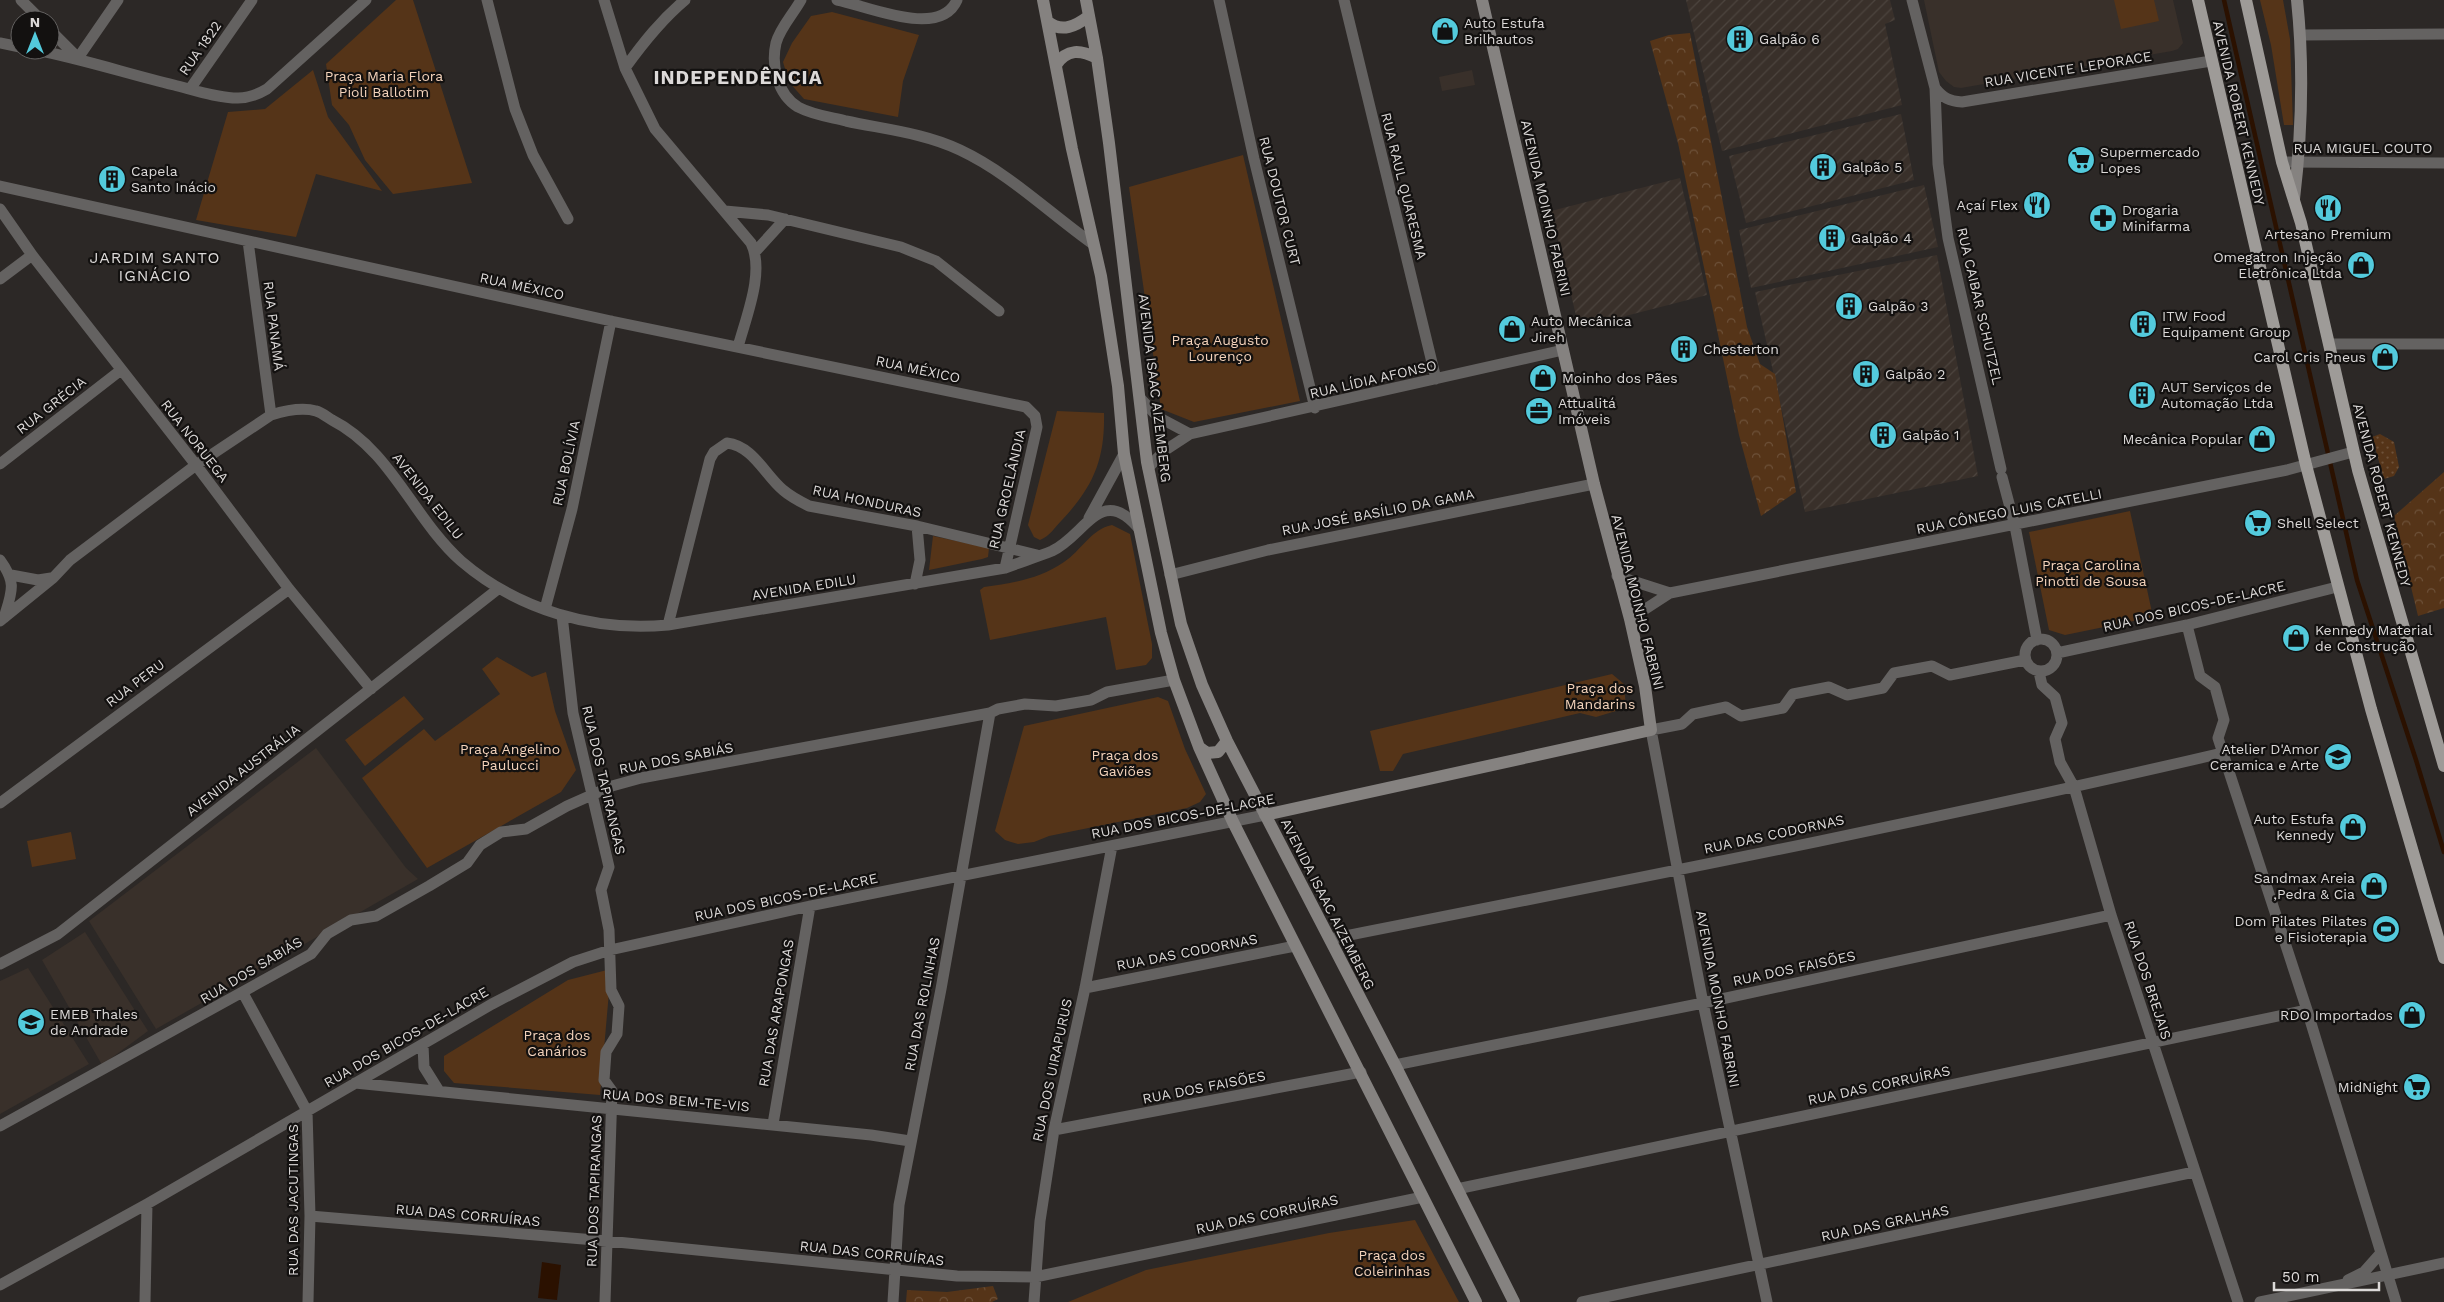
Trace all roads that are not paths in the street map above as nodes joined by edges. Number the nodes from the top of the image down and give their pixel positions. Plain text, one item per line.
1 (21, 0) edge
2 (118, 0) edge
3 (252, 0) edge
4 (366, 0) edge
5 (487, 0) edge
6 (604, 0) edge
7 (685, 0) edge
8 (801, 0) edge
9 (841, 0) edge
10 (957, 0) edge
11 (1043, 0) edge
12 (1086, 0) edge
13 (1219, 0) edge
14 (1344, 0) edge
15 (1482, 0) edge
16 (1912, 0) edge
17 (2198, 0) edge
18 (2246, 0) edge
19 (2297, 0) edge
20 (30, 10) edge
21 (1089, 16) junction
22 (1048, 22) junction
23 (2444, 34) edge
24 (2301, 35) junction
25 (60, 40) edge
26 (60, 55) edge
27 (78, 58) junction
28 (1097, 58) junction
29 (2211, 61) junction
30 (1056, 65) junction
31 (625, 68) junction
32 (1935, 88) junction
33 (190, 89) junction
34 (2282, 162) junction
35 (2299, 162) junction
36 (2444, 163) edge
37 (0, 186) edge
38 (2294, 199) junction
39 (0, 208) edge
40 (724, 211) junction
41 (568, 219) dead end
42 (785, 219) junction
43 (248, 241) junction
44 (1093, 244) junction
45 (755, 252) junction
46 (32, 255) junction
47 (0, 279) edge
48 (998, 312) dead end
49 (611, 321) junction
50 (2329, 344) junction
51 (2444, 344) edge
52 (738, 347) junction
53 (1563, 350) junction
54 (121, 370) junction
55 (1436, 379) junction
56 (1140, 398) junction
57 (1315, 408) junction
58 (271, 415) junction
59 (1035, 416) joint
60 (1190, 434) junction
61 (2353, 452) junction
62 (1124, 454) junction
63 (0, 464) edge
64 (2308, 464) junction
65 (196, 466) junction
66 (1148, 468) junction
67 (1594, 484) junction
68 (1089, 518) junction
69 (917, 526) junction
70 (2015, 526) junction
71 (1140, 530) junction
72 (1009, 547) junction
73 (1037, 555) junction
74 (0, 560) edge
75 (1005, 568) junction
76 (11, 575) junction
77 (1170, 575) junction
78 (1617, 576) junction
79 (53, 578) junction
80 (915, 584) junction
81 (2337, 587) junction
82 (289, 589) junction
83 (498, 589) junction
84 (1670, 593) junction
85 (545, 609) junction
86 (562, 615) junction
87 (2, 619) edge
88 (1630, 619) junction
89 (668, 625) junction
90 (2187, 625) junction
91 (2036, 640) junction
92 (2057, 653) junction
93 (2025, 660) junction
94 (2039, 672) junction
95 (1174, 680) junction
96 (371, 689) junction
97 (990, 713) junction
98 (1651, 730) junction
99 (1227, 741) junction
100 (1199, 748) junction
101 (2222, 753) junction
102 (2444, 766) edge
103 (2074, 787) junction
104 (592, 797) junction
105 (0, 802) edge
106 (1265, 815) junction
107 (1233, 822) junction
108 (1112, 846) junction
109 (1677, 870) junction
110 (960, 875) junction
111 (810, 906) junction
112 (2111, 915) junction
113 (1330, 939) junction
114 (1295, 946) junction
115 (610, 950) junction
116 (2444, 958) edge
117 (0, 964) edge
118 (1085, 988) junction
119 (243, 993) junction
120 (1703, 1003) junction
121 (2307, 1010) junction
122 (2152, 1044) junction
123 (423, 1045) junction
124 (1395, 1065) junction
125 (1361, 1072) junction
126 (355, 1083) junction
127 (439, 1091) junction
128 (611, 1110) junction
129 (307, 1111) junction
130 (773, 1124) junction
131 (0, 1126) edge
132 (1054, 1130) junction
133 (1730, 1132) junction
134 (910, 1141) junction
135 (2194, 1172) junction
136 (1457, 1189) junction
137 (1423, 1196) junction
138 (147, 1204) junction
139 (310, 1216) junction
140 (607, 1241) junction
141 (2380, 1254) junction
142 (2444, 1263) edge
143 (1760, 1264) junction
144 (893, 1270) junction
145 (2387, 1276) junction
146 (1035, 1277) junction
147 (0, 1285) edge
148 (2333, 1288) junction
149 (2305, 1293) junction
150 (145, 1302) edge
151 (308, 1302) edge
152 (605, 1302) edge
153 (893, 1302) edge
154 (1034, 1302) edge
155 (1476, 1302) edge
156 (1514, 1302) edge
157 (1582, 1302) edge
158 (1767, 1302) edge
159 (2238, 1302) edge
160 (2260, 1302) edge
161 (2317, 1302) edge
162 (2396, 1302) edge

1 - 20 street
2 - 27 street
3 - 33 street, RUA 1822
4 - 33 street
5 - 41 street
6 - 31 street
7 - 31 street
8 - 44 street
9 - 10 street
11 - 22 street
12 - 21 street, AVENIDA ISAAC AIZEMBERG
13 - 57 street, RUA DOUTOR CURT
14 - 55 street, RUA RAUL QUARESMA
15 - 53 street, AVENIDA MOINHO FABRINI
16 - 32 street, RUA CAIBAR SCHUTZEL
17 - 29 main road, AVENIDA ROBERT KENNEDY
18 - 34 main road, AVENIDA ROBERT KENNEDY
19 - 24 street, AVENIDA ROBERT KENNEDY
21 - 22 street
21 - 28 street, AVENIDA ISAAC AIZEMBERG
22 - 30 street
23 - 24 street
24 - 35 street, AVENIDA ROBERT KENNEDY
25 - 27 street
26 - 27 street
27 - 33 street
28 - 30 street
28 - 56 street, AVENIDA ISAAC AIZEMBERG
29 - 32 street, RUA VICENTE LEPORACE
29 - 64 main road, AVENIDA ROBERT KENNEDY
30 - 44 street
31 - 40 street
32 - 70 street, RUA CAIBAR SCHUTZEL
34 - 35 street, RUA MIGUEL COUTO
34 - 38 main road, AVENIDA ROBERT KENNEDY
35 - 36 street, RUA MIGUEL COUTO
35 - 38 street, AVENIDA ROBERT KENNEDY
37 - 43 street, RUA MÉXICO
38 - 50 main road, AVENIDA ROBERT KENNEDY
39 - 46 street, RUA NORUEGA
40 - 42 street
40 - 45 street
42 - 45 street
42 - 48 street
43 - 49 street, RUA MÉXICO
43 - 58 street, RUA PANAMÁ
44 - 62 street
45 - 52 street
46 - 47 street
46 - 54 street, RUA NORUEGA
49 - 52 street, RUA MÉXICO
49 - 85 street, RUA BOLÍVIA
50 - 51 street
50 - 61 main road, AVENIDA ROBERT KENNEDY
52 - 59 street, RUA MÉXICO
53 - 55 street, RUA LÍDIA AFONSO
53 - 67 street, AVENIDA MOINHO FABRINI
54 - 63 street, RUA GRÉCIA
54 - 65 street, RUA NORUEGA
55 - 57 street, RUA LÍDIA AFONSO
56 - 60 street
56 - 66 street, AVENIDA ISAAC AIZEMBERG
57 - 60 street, RUA LÍDIA AFONSO
58 - 65 street, AVENIDA EDILU
58 - 83 street, AVENIDA EDILU
59 - 72 street, RUA GROELÂNDIA
60 - 66 street, RUA LÍDIA AFONSO
61 - 64 street, RUA CÔNEGO LUIS CATELLI
61 - 102 main road, AVENIDA ROBERT KENNEDY
62 - 68 street, AVENIDA EDILU
62 - 71 street
64 - 70 street, RUA CÔNEGO LUIS CATELLI
64 - 81 main road, AVENIDA ROBERT KENNEDY
65 - 79 street, AVENIDA EDILU
65 - 82 street, RUA NORUEGA
66 - 77 street, AVENIDA ISAAC AIZEMBERG
67 - 77 street, RUA JOSÉ BASÍLIO DA GAMA
67 - 78 street, AVENIDA MOINHO FABRINI
68 - 71 street, AVENIDA EDILU
68 - 73 street, AVENIDA EDILU
69 - 72 street, RUA HONDURAS
69 - 80 street
69 - 89 street, RUA HONDURAS
70 - 84 street, RUA CÔNEGO LUIS CATELLI
70 - 91 street, RUA CAIBAR SCHUTZEL
71 - 95 street
72 - 73 street, RUA HONDURAS
72 - 75 street, RUA GROELÂNDIA
73 - 75 street, AVENIDA EDILU
74 - 76 street
75 - 80 street, AVENIDA EDILU
76 - 79 street
76 - 87 street
77 - 99 street, AVENIDA ISAAC AIZEMBERG
78 - 84 street, RUA CÔNEGO LUIS CATELLI
78 - 88 street, AVENIDA MOINHO FABRINI
79 - 87 street, AVENIDA EDILU
80 - 89 street, AVENIDA EDILU
81 - 90 street, RUA DOS BICOS-DE-LACRE
81 - 116 main road, AVENIDA ROBERT KENNEDY
82 - 96 street, RUA NORUEGA
82 - 105 street, RUA PERU
83 - 85 street, AVENIDA EDILU
83 - 96 street, AVENIDA AUSTRÁLIA
84 - 88 street, RUA CÔNEGO LUIS CATELLI
85 - 86 street, AVENIDA EDILU
86 - 89 street, AVENIDA EDILU
86 - 104 street, RUA DOS TAPIRANGAS
88 - 98 street, AVENIDA MOINHO FABRINI
90 - 92 street, RUA DOS BICOS-DE-LACRE
90 - 101 street
91 - 92 street
91 - 93 street
92 - 94 street
93 - 94 street
93 - 98 street
94 - 103 street, RUA DOS BREJAIS
95 - 97 street, RUA DOS SABIÁS
95 - 100 street
96 - 117 street, AVENIDA AUSTRÁLIA
97 - 104 street, RUA DOS SABIÁS
97 - 110 street, RUA DAS ROLINHAS
98 - 106 street, RUA DOS BICOS-DE-LACRE
98 - 109 street, AVENIDA MOINHO FABRINI
99 - 100 street
99 - 106 street, AVENIDA ISAAC AIZEMBERG
100 - 107 street
101 - 103 street, RUA DAS CODORNAS
101 - 121 street
103 - 109 street, RUA DAS CODORNAS
103 - 112 street, RUA DOS BREJAIS
104 - 115 street, RUA DOS TAPIRANGAS
104 - 119 street, RUA DOS SABIÁS
106 - 107 street, RUA DOS BICOS-DE-LACRE
106 - 113 street, AVENIDA ISAAC AIZEMBERG
107 - 108 street, RUA DOS BICOS-DE-LACRE
107 - 114 street
108 - 110 street, RUA DOS BICOS-DE-LACRE
108 - 118 street, RUA DOS UIRAPURUS
109 - 113 street, RUA DAS CODORNAS
109 - 120 street, AVENIDA MOINHO FABRINI
110 - 111 street, RUA DOS BICOS-DE-LACRE
110 - 134 street, RUA DAS ROLINHAS
111 - 115 street, RUA DOS BICOS-DE-LACRE
111 - 130 street, RUA DAS ARAPONGAS
112 - 120 street, RUA DOS FAISÕES
112 - 122 street, RUA DOS BREJAIS
113 - 124 street, AVENIDA ISAAC AIZEMBERG
114 - 118 street, RUA DAS CODORNAS
114 - 125 street
115 - 123 street, RUA DOS BICOS-DE-LACRE
115 - 128 street, RUA DOS TAPIRANGAS
118 - 132 street, RUA DOS UIRAPURUS
119 - 129 street, RUA DAS JACUTINGAS
119 - 131 street, RUA DOS SABIÁS
120 - 124 street, RUA DOS FAISÕES
120 - 133 street, AVENIDA MOINHO FABRINI
121 - 122 street, RUA DAS CORRUÍRAS
121 - 141 street
122 - 133 street, RUA DAS CORRUÍRAS
122 - 135 street, RUA DOS BREJAIS
123 - 126 street, RUA DOS BICOS-DE-LACRE
123 - 127 street
124 - 136 street, AVENIDA ISAAC AIZEMBERG
125 - 132 street, RUA DOS FAISÕES
125 - 137 street
126 - 127 street, RUA DOS BEM-TE-VIS
126 - 129 street, RUA DOS BICOS-DE-LACRE
127 - 128 street, RUA DOS BEM-TE-VIS
128 - 130 street, RUA DOS BEM-TE-VIS
128 - 140 street, RUA DOS TAPIRANGAS
129 - 138 street, RUA DOS BICOS-DE-LACRE
129 - 139 street, RUA DAS JACUTINGAS
130 - 134 street, RUA DOS BEM-TE-VIS
132 - 146 street, RUA DOS UIRAPURUS
133 - 136 street, RUA DAS CORRUÍRAS
133 - 143 street, AVENIDA MOINHO FABRINI
134 - 144 street, RUA DAS ROLINHAS
135 - 143 street, RUA DAS GRALHAS
135 - 159 street, RUA DOS BREJAIS
136 - 156 street, AVENIDA ISAAC AIZEMBERG
137 - 146 street, RUA DAS CORRUÍRAS
137 - 155 street
138 - 147 street, RUA DOS BICOS-DE-LACRE
138 - 150 street
139 - 140 street, RUA DAS CORRUÍRAS
139 - 151 street, RUA DAS JACUTINGAS
140 - 144 street, RUA DAS CORRUÍRAS
140 - 152 street, RUA DOS TAPIRANGAS
141 - 145 street
141 - 148 street
142 - 145 street
143 - 157 street, RUA DAS GRALHAS
143 - 158 street, AVENIDA MOINHO FABRINI
144 - 146 street, RUA DAS CORRUÍRAS
144 - 153 street, RUA DAS ROLINHAS
145 - 148 street
145 - 162 street
146 - 154 street, RUA DOS UIRAPURUS
148 - 149 street
149 - 160 street
149 - 161 street

